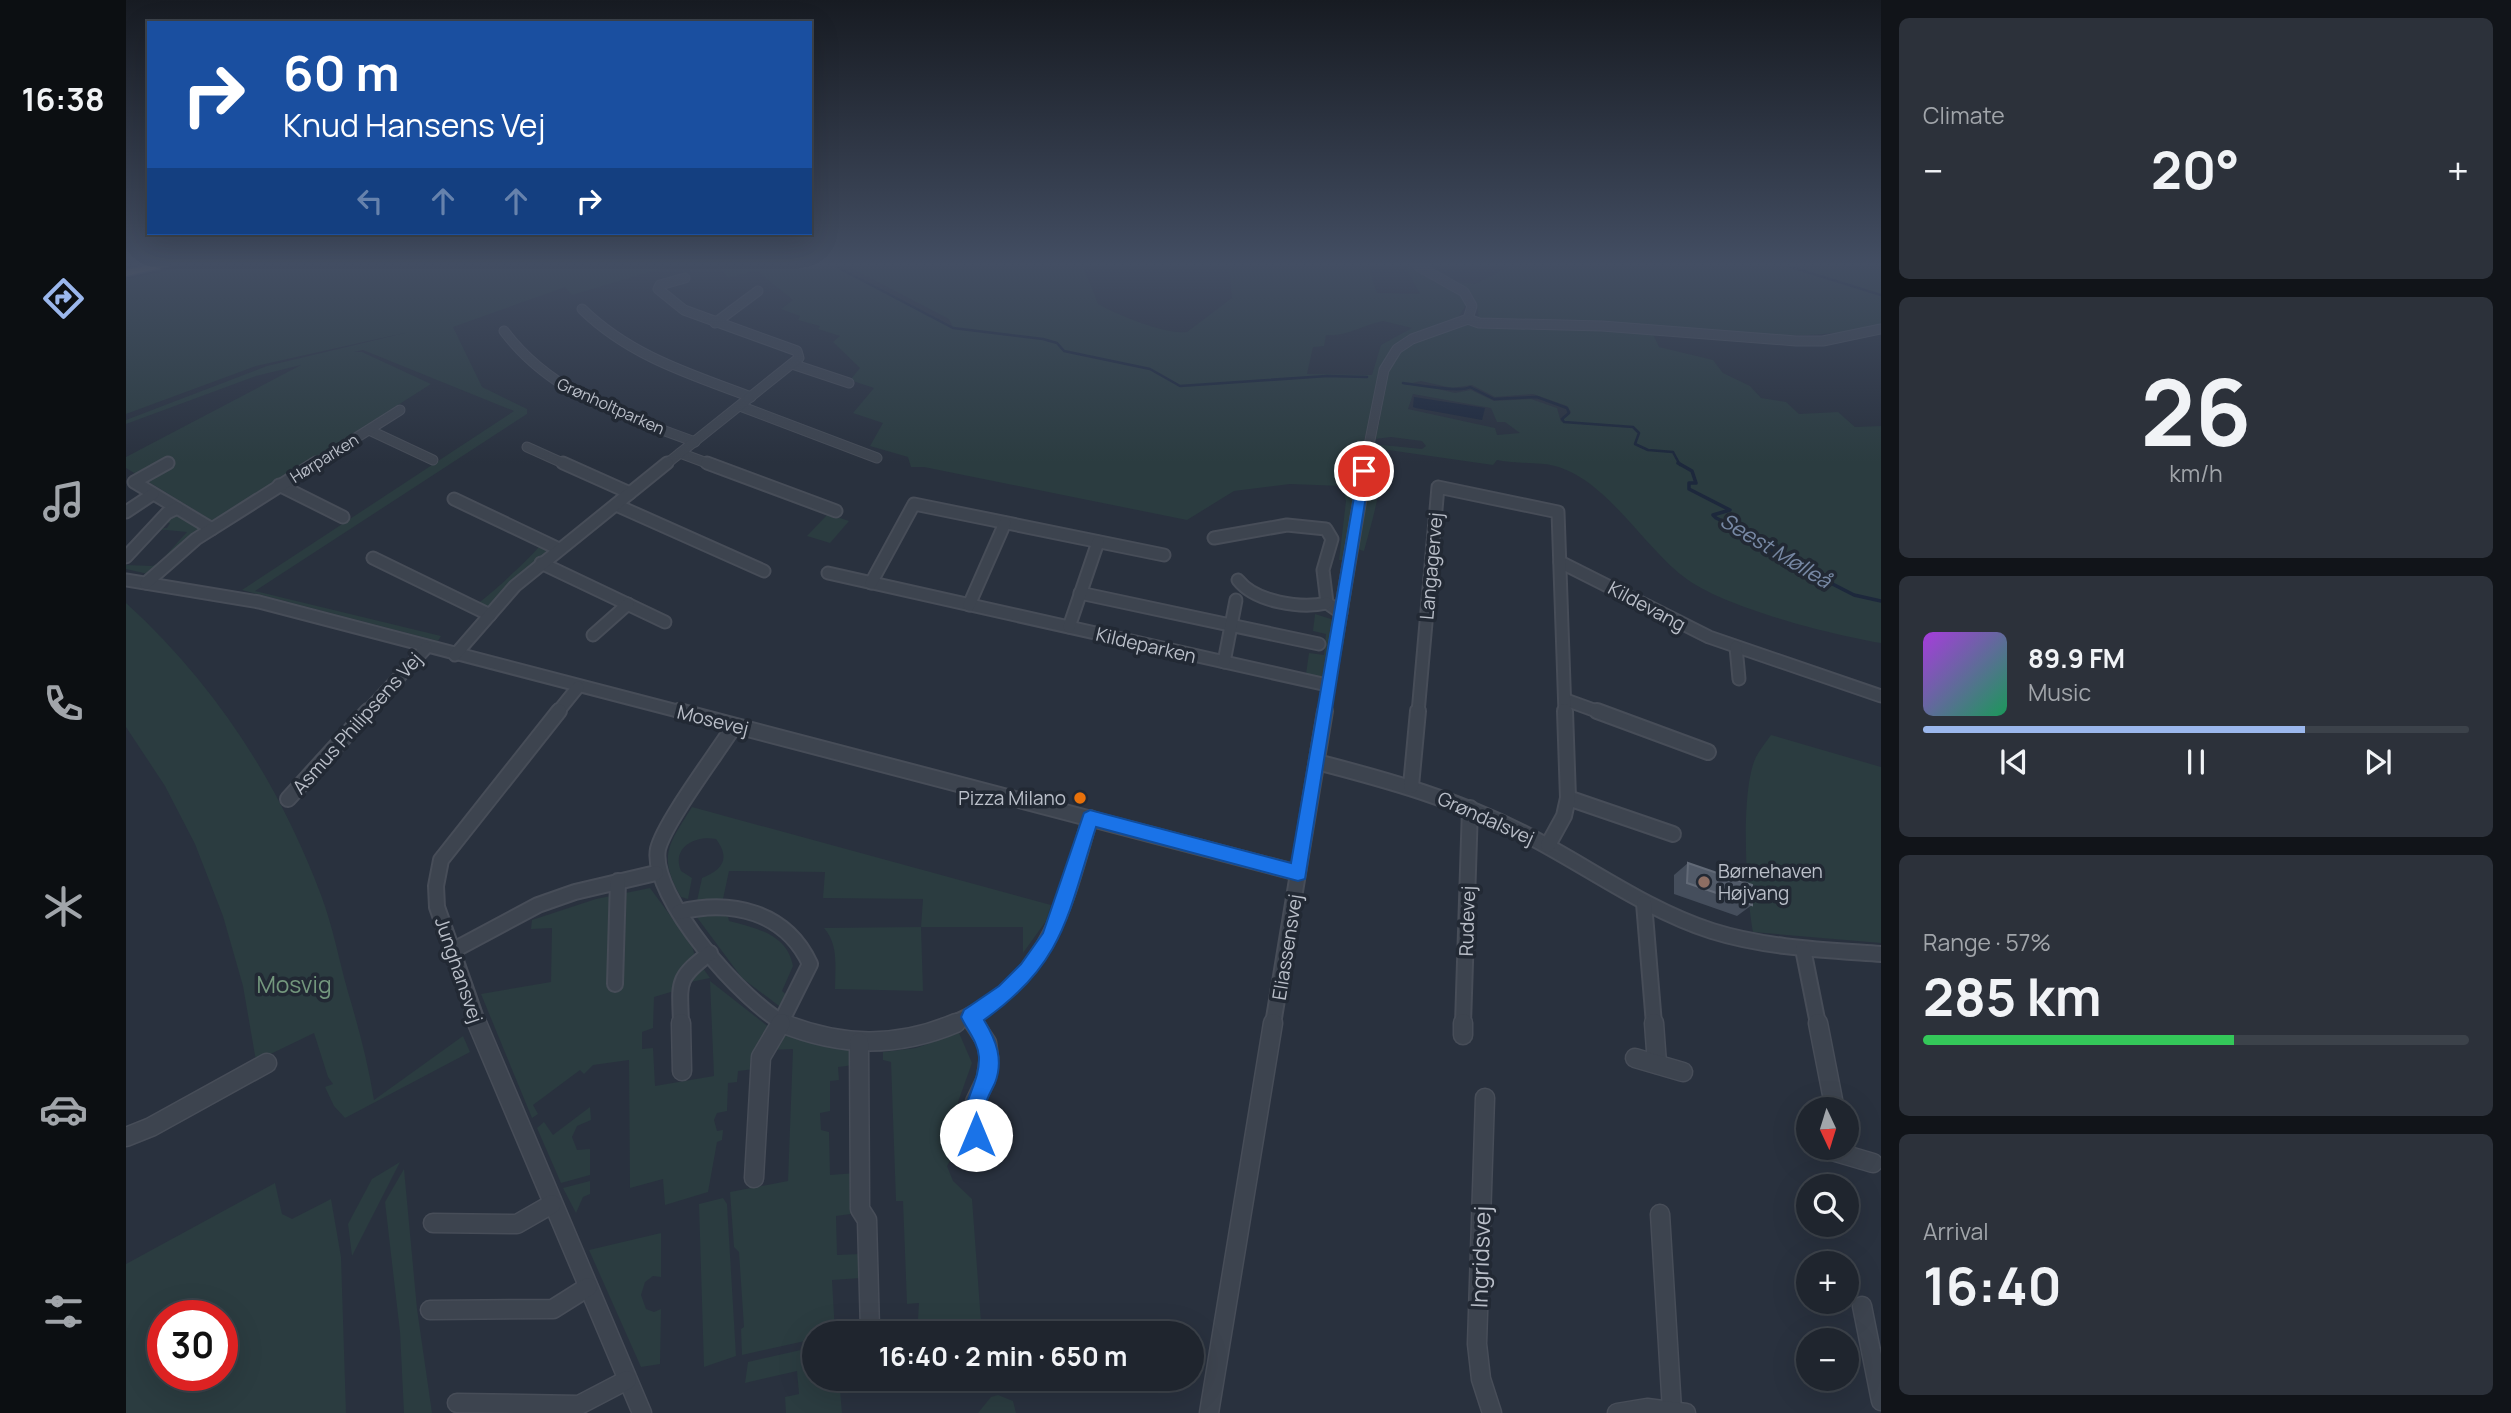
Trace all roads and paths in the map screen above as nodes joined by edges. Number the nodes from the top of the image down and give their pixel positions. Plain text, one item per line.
1 (505, 332) edge
2 (606, 332) edge
3 (741, 332) edge
4 (1432, 332) edge
5 (1670, 332) edge
6 (1867, 332) edge
7 (793, 364) junction
8 (849, 383) dead end
9 (751, 397) junction
10 (740, 406) junction
11 (400, 410) dead end
12 (369, 430) junction
13 (695, 442) junction
14 (527, 447) dead end
15 (680, 453) junction
16 (877, 458) dead end
17 (433, 460) dead end
18 (168, 463) dead end
19 (279, 485) junction
20 (630, 493) junction
21 (153, 494) junction
22 (454, 499) dead end
23 (616, 505) junction
24 (831, 507) dead end
25 (128, 508) edge
26 (177, 508) junction
27 (343, 517) dead end
28 (1005, 523) junction
29 (212, 529) junction
30 (1214, 538) dead end
31 (1097, 542) junction
32 (559, 549) junction
33 (1164, 555) dead end
34 (126, 557) edge
35 (373, 558) dead end
36 (1560, 562) junction
37 (541, 563) junction
38 (764, 571) dead end
39 (828, 573) dead end
40 (126, 580) edge
41 (1238, 580) dead end
42 (146, 583) junction
43 (871, 583) junction
44 (1080, 593) junction
45 (1237, 600) dead end
46 (1327, 603) junction
47 (628, 604) junction
48 (969, 605) junction
49 (1341, 613) junction
50 (490, 615) junction
51 (665, 622) dead end
52 (1231, 625) junction
53 (1069, 627) junction
54 (593, 635) dead end
55 (1319, 644) dead end
56 (1736, 647) junction
57 (426, 648) junction
58 (455, 655) junction
59 (1224, 662) junction
60 (1739, 680) dead end
61 (1326, 685) junction
62 (578, 687) junction
63 (1881, 697) edge
64 (1566, 700) junction
65 (734, 726) junction
66 (1708, 752) dead end
67 (1317, 762) junction
68 (1411, 786) junction
69 (1568, 798) junction
70 (288, 799) dead end
71 (1470, 808) junction
72 (1090, 818) junction
73 (1673, 834) dead end
74 (1548, 845) junction
75 (656, 873) junction
76 (1298, 873) junction
77 (618, 881) junction
78 (1644, 903) junction
79 (679, 912) junction
80 (1804, 949) junction
81 (452, 951) junction
82 (710, 953) junction
83 (1881, 954) edge
84 (615, 984) dead end
85 (971, 1017) junction
86 (781, 1022) junction
87 (1463, 1035) dead end
88 (859, 1042) junction
89 (1635, 1058) dead end
90 (267, 1063) dead end
91 (1657, 1065) junction
92 (682, 1071) dead end
93 (1683, 1072) dead end
94 (1832, 1097) edge
95 (1485, 1098) dead end
96 (976, 1135) dead end
97 (126, 1137) edge
98 (1859, 1157) edge
99 (1873, 1163) dead end
100 (754, 1178) dead end
101 (552, 1204) junction
102 (1660, 1214) dead end
103 (433, 1223) dead end
104 (588, 1287) junction
105 (1862, 1306) dead end
106 (430, 1310) dead end
107 (870, 1321) edge
108 (627, 1380) junction
109 (1881, 1401) edge
110 (457, 1403) dead end
111 (1679, 1411) edge
112 (642, 1413) edge
113 (1209, 1413) edge
114 (1492, 1413) edge
115 (1617, 1413) edge

1 - 13 street, Grønholtparken
2 - 9 street
3 - 7 street
4 - 49 street, Eliassensvej
5 - 6 street, Eliassensvej
7 - 8 street
7 - 9 street, Grønholtparken
9 - 10 street, Grønholtparken
10 - 13 street, Grønholtparken
10 - 16 street
11 - 12 street, Hørparken
12 - 17 street, Hørparken
12 - 19 street, Hørparken
13 - 15 street, Grønholtparken
14 - 20 street
15 - 20 street, Grønholtparken
15 - 24 street, Grønholtparken
18 - 21 street
19 - 27 street, Hørparken
19 - 29 street, Hørparken
20 - 23 street, Grønholtparken
21 - 25 street
21 - 26 street
22 - 32 street
23 - 32 street, Grønholtparken
23 - 38 street
26 - 29 street
26 - 34 street
28 - 31 street
28 - 43 street
28 - 48 street
29 - 42 street, Hørparken
30 - 46 street
31 - 33 street
31 - 44 street, Kildeparken
32 - 37 street, Grønholtparken
35 - 50 street
36 - 56 street, Kildevang
36 - 64 street, Langagervej
36 - 68 street, Langagervej
37 - 47 street
37 - 50 street, Grønholtparken
39 - 43 street, Kildeparken
40 - 42 street, Mosevej
41 - 46 street
42 - 57 street, Mosevej
43 - 48 street, Kildeparken
44 - 52 street, Kildeparken
44 - 53 street, Kildeparken
45 - 52 street, Kildeparken
46 - 49 street
47 - 51 street
47 - 54 street
48 - 53 street, Kildeparken
49 - 61 street, Eliassensvej
50 - 58 street, Grønholtparken
52 - 55 street, Kildeparken
52 - 59 street, Kildeparken
53 - 59 street, Kildeparken
56 - 60 street
56 - 63 street, Kildevang
57 - 58 street, Mosevej
57 - 70 street, Asmus Philipsens Vej
58 - 62 street, Mosevej
59 - 61 street, Kildeparken
61 - 67 street, Eliassensvej
62 - 65 street, Mosevej
62 - 81 street, Junghansvej
64 - 66 street
64 - 69 street, Langagervej
65 - 72 street, Mosevej
65 - 75 street
67 - 68 street, Grøndalsvej
67 - 76 street, Eliassensvej
68 - 71 street, Grøndalsvej
69 - 73 street
69 - 74 street, Langagervej
71 - 74 street, Grøndalsvej
71 - 87 street, Rudevej
72 - 76 street, Mosevej
72 - 85 street
74 - 78 street, Grøndalsvej
75 - 77 street
75 - 79 street
76 - 113 street, Eliassensvej
77 - 81 street
77 - 84 street
78 - 80 street, Grøndalsvej
78 - 91 street
79 - 82 street
79 - 86 street
80 - 83 street, Grøndalsvej
80 - 94 street
81 - 101 street, Junghansvej
82 - 86 street
82 - 92 street
85 - 88 street
85 - 96 street
86 - 88 street
86 - 100 street
88 - 107 street
89 - 91 street
90 - 97 street
91 - 93 street
95 - 114 street, Ingridsvej
98 - 99 street
101 - 103 street
101 - 104 street, Junghansvej
102 - 111 street
104 - 106 street
104 - 108 street, Junghansvej
105 - 109 street
108 - 110 street
108 - 112 street, Junghansvej
111 - 115 street

